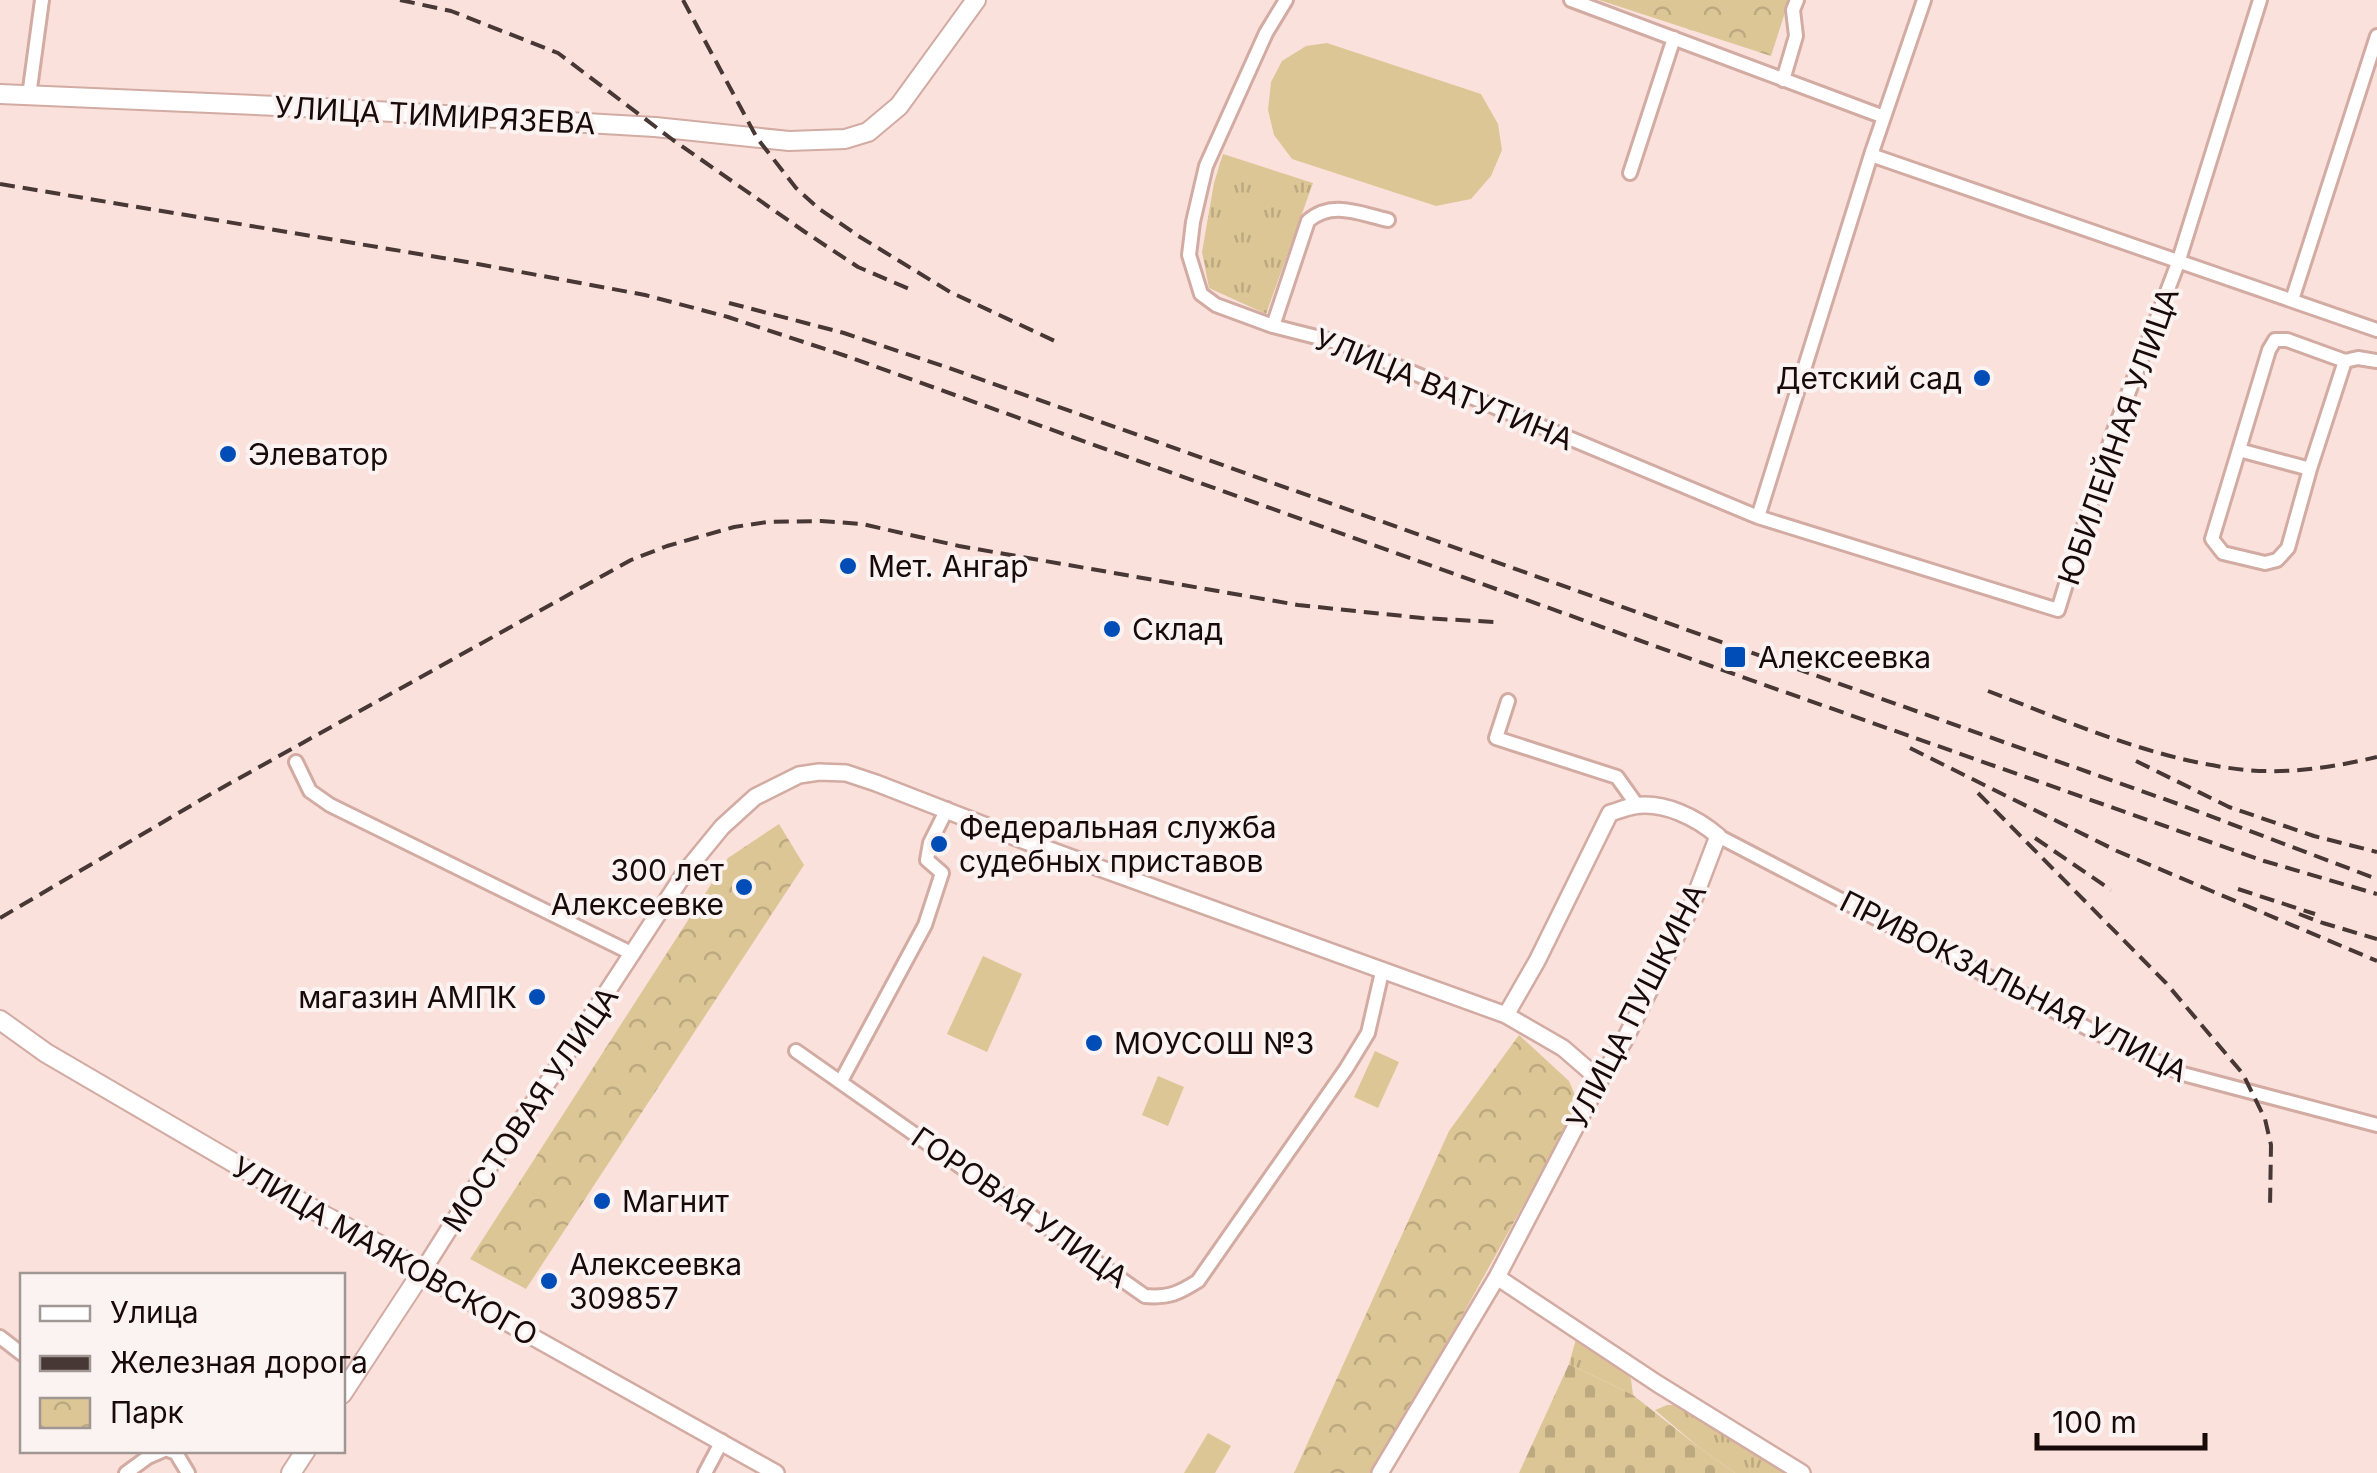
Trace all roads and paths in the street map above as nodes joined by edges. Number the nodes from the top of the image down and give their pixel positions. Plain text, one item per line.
1 (42, 0) edge
2 (976, 0) edge
3 (1286, 0) edge
4 (1570, 0) edge
5 (1797, 0) edge
6 (1924, 0) edge
7 (2260, 0) edge
8 (2377, 36) edge
9 (1674, 38) junction
10 (1783, 80) junction
11 (0, 94) edge
12 (29, 96) junction
13 (1884, 117) junction
14 (1871, 155) junction
15 (1630, 173) dead end
16 (1388, 220) dead end
17 (2178, 262) junction
18 (2292, 300) junction
19 (1273, 326) junction
20 (2377, 330) edge
21 (2345, 361) junction
22 (2377, 361) edge
23 (2239, 450) junction
24 (2310, 469) junction
25 (1758, 516) junction
26 (2058, 610) joint
27 (1508, 701) dead end
28 (296, 762) dead end
29 (1637, 805) junction
30 (946, 809) junction
31 (1718, 836) junction
32 (632, 954) junction
33 (1382, 972) junction
34 (1506, 1015) junction
35 (0, 1020) edge
36 (796, 1051) dead end
37 (1600, 1080) junction
38 (841, 1081) junction
39 (2377, 1125) edge
40 (422, 1272) junction
41 (1497, 1276) junction
42 (0, 1337) edge
43 (20, 1352) edge
44 (345, 1389) edge
45 (722, 1442) junction
46 (158, 1453) edge
47 (126, 1473) edge
48 (704, 1473) edge
49 (776, 1473) edge
50 (1380, 1473) edge
51 (1802, 1473) edge

1 - 12 street
2 - 12 main road, УЛИЦА ТИМИРЯЗЕВА
3 - 19 street, УЛИЦА ВАТУТИНА
4 - 9 street
5 - 10 street
6 - 13 street
7 - 17 street, ЮБИЛЕЙНАЯ УЛИЦА
8 - 18 street
9 - 10 street
9 - 15 street
10 - 13 street
11 - 12 main road, УЛИЦА ТИМИРЯЗЕВА
13 - 14 street
14 - 17 street, ЮБИЛЕЙНАЯ УЛИЦА
14 - 25 street
16 - 19 street
17 - 18 street, ЮБИЛЕЙНАЯ УЛИЦА
17 - 26 street, ЮБИЛЕЙНАЯ УЛИЦА
18 - 20 street, ЮБИЛЕЙНАЯ УЛИЦА
19 - 25 street, УЛИЦА ВАТУТИНА
21 - 22 street
21 - 23 street
21 - 24 street
23 - 24 street
23 - 24 street
25 - 26 street, УЛИЦА ВАТУТИНА
27 - 29 street
28 - 32 street
29 - 31 street
29 - 34 street
30 - 32 street, МОСТОВАЯ УЛИЦА
30 - 33 street, МОСТОВАЯ УЛИЦА
30 - 38 street
31 - 37 street, УЛИЦА ПУШКИНА
31 - 39 street, ПРИВОКЗАЛЬНАЯ УЛИЦА
32 - 40 street, МОСТОВАЯ УЛИЦА
33 - 34 street, МОСТОВАЯ УЛИЦА
33 - 38 street, ГОРОВАЯ УЛИЦА
34 - 37 street, МОСТОВАЯ УЛИЦА
35 - 40 main road, УЛИЦА МАЯКОВСКОГО
36 - 38 street, ГОРОВАЯ УЛИЦА
37 - 41 street, УЛИЦА ПУШКИНА
40 - 44 main road, МОСТОВАЯ УЛИЦА
40 - 45 street, УЛИЦА МАЯКОВСКОГО
41 - 50 street, УЛИЦА ПУШКИНА
41 - 51 street
42 - 43 street
45 - 48 street
45 - 49 street, УЛИЦА МАЯКОВСКОГО
46 - 47 street

